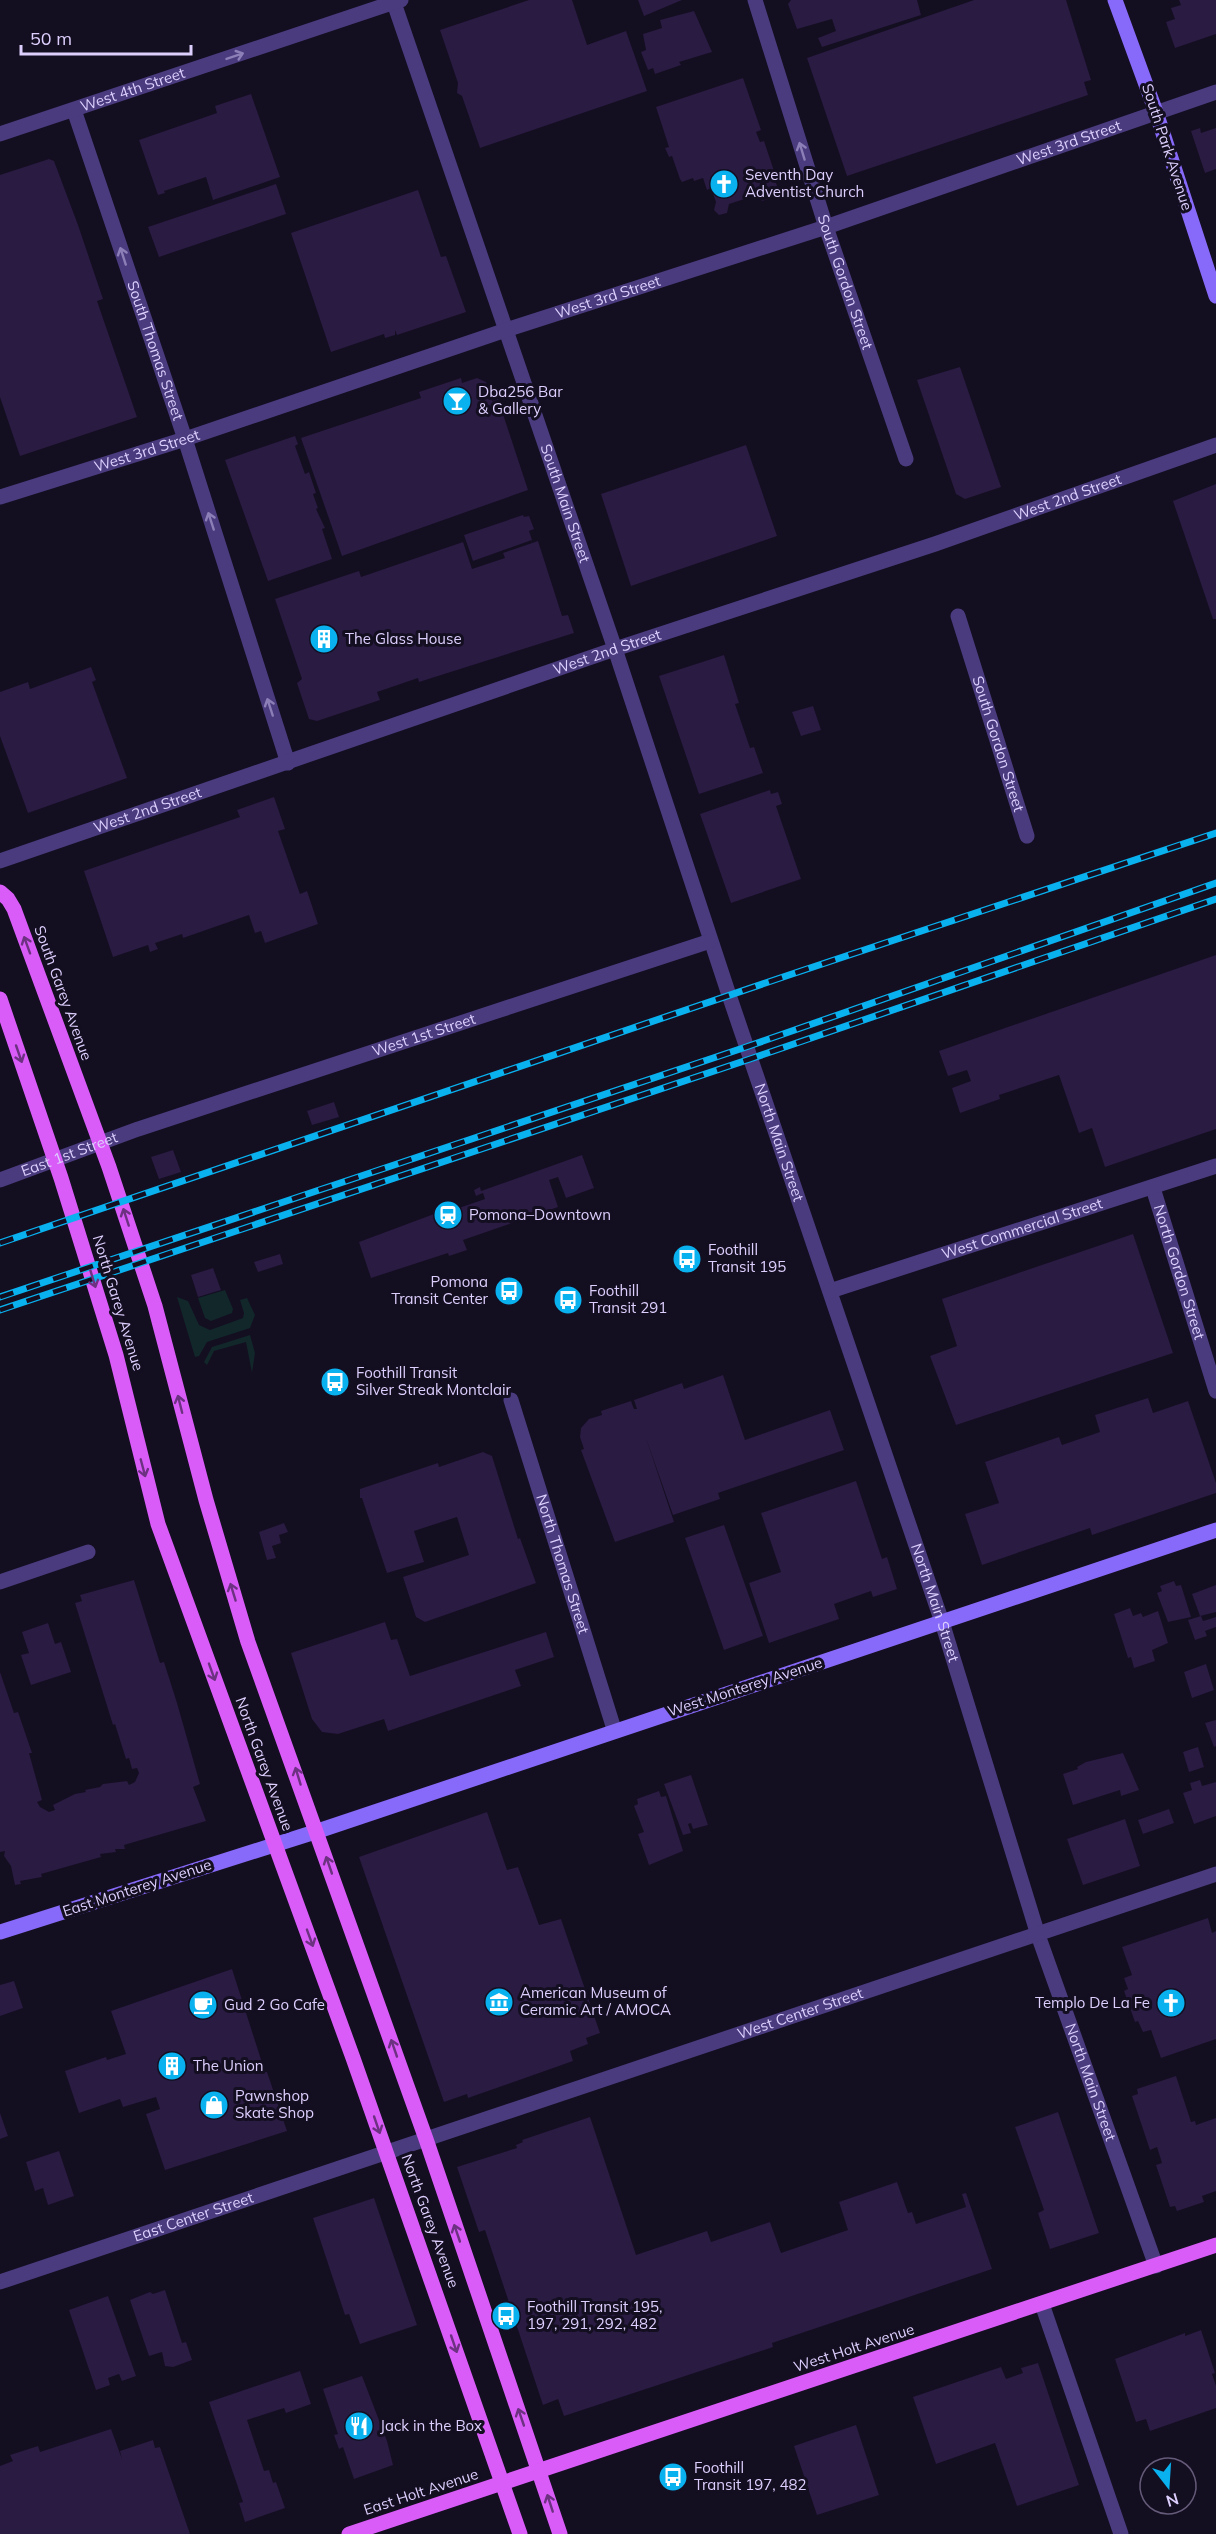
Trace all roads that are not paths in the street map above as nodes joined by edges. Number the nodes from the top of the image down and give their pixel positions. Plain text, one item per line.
1 (755, 0) edge
2 (1116, 0) edge
3 (396, 1) edge
4 (1216, 92) edge
5 (74, 110) junction
6 (1156, 112) junction
7 (0, 135) edge
8 (826, 227) junction
9 (1216, 296) edge
10 (506, 330) junction
11 (185, 439) junction
12 (1216, 445) edge
13 (906, 459) dead end
14 (0, 497) edge
15 (958, 616) dead end
16 (615, 649) junction
17 (288, 763) junction
18 (1027, 836) dead end
19 (0, 861) edge
20 (0, 892) edge
21 (710, 941) junction
22 (0, 999) edge
23 (86, 1110) joint
24 (138, 1129) joint
25 (1216, 1166) edge
26 (0, 1180) edge
27 (1153, 1188) junction
28 (830, 1291) junction
29 (1216, 1391) edge
30 (511, 1400) dead end
31 (1216, 1530) edge
32 (88, 1552) dead end
33 (0, 1582) edge
34 (942, 1622) junction
35 (614, 1729) junction
36 (318, 1831) junction
37 (274, 1844) junction
38 (1216, 1874) edge
39 (0, 1932) edge
40 (1038, 1935) junction
41 (426, 2139) junction
42 (386, 2152) junction
43 (1216, 2246) edge
44 (1156, 2266) junction
45 (0, 2282) edge
46 (1042, 2304) junction
47 (540, 2473) junction
48 (503, 2485) junction
49 (349, 2534) edge
50 (520, 2534) edge
51 (560, 2534) edge
52 (1121, 2534) edge

8 -> 1 street, South Gordon Street
2 - 6 street, South Park Avenue
5 -> 3 street, West 4th Street
3 - 10 street, South Main Street
4 - 6 street, West 3rd Street
5 - 7 street, West 4th Street
11 -> 5 street, South Thomas Street
6 - 8 street, West 3rd Street
6 - 9 street, South Park Avenue
8 - 10 street, West 3rd Street
8 - 13 street, South Gordon Street
10 - 11 street, West 3rd Street
10 - 16 street, South Main Street
11 - 14 street, West 3rd Street
17 -> 11 street, South Thomas Street
12 - 16 street, West 2nd Street
15 - 18 street, South Gordon Street
16 - 17 street, West 2nd Street
16 - 21 street, South Main Street
17 - 19 street, West 2nd Street
23 -> 20 main road, South Garey Avenue
21 - 24 street, West 1st Street
21 - 28 street, North Main Street
22 -> 37 main road, North Garey Avenue
36 -> 23 main road, North Garey Avenue
24 - 26 street, East 1st Street
25 - 27 street, West Commercial Street
27 - 28 street, West Commercial Street
27 - 29 street, North Gordon Street
28 - 34 street, North Main Street
30 - 35 street, North Thomas Street
31 - 34 street, West Monterey Avenue
32 - 33 street
34 - 35 street, West Monterey Avenue
34 - 40 street, North Main Street
35 - 36 street, West Monterey Avenue
36 - 37 street, West Monterey Avenue
41 -> 36 main road, North Garey Avenue
37 - 39 street, East Monterey Avenue
37 -> 42 main road, North Garey Avenue
38 - 40 street, West Center Street
40 - 41 street, West Center Street
40 - 44 street, North Main Street
41 - 42 street, West Center Street
47 -> 41 main road, North Garey Avenue
42 - 45 street, East Center Street
42 -> 48 main road, North Garey Avenue
43 - 44 main road, West Holt Avenue
44 - 46 main road, West Holt Avenue
46 - 47 main road, West Holt Avenue
46 - 52 street
47 - 48 main road, West Holt Avenue
51 -> 47 main road, North Garey Avenue
48 - 49 main road, East Holt Avenue
48 - 50 main road, North Garey Avenue

